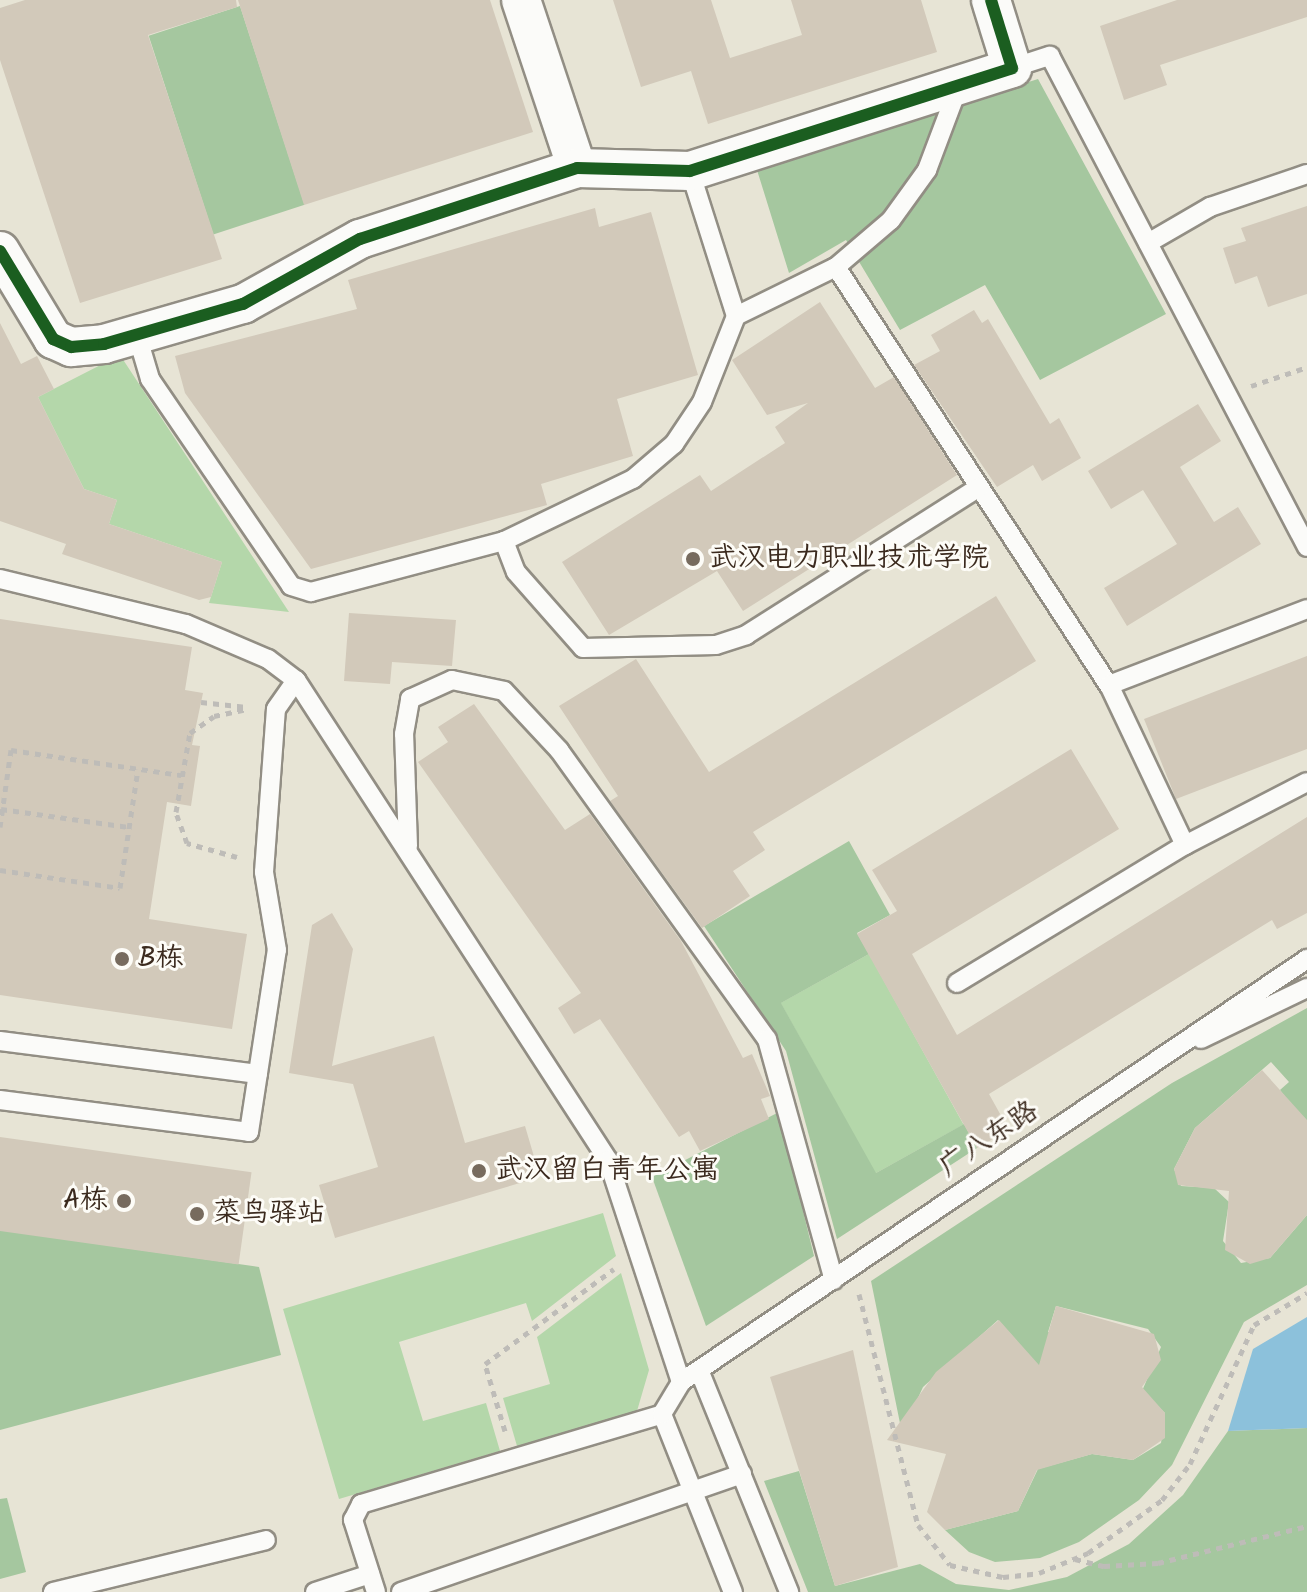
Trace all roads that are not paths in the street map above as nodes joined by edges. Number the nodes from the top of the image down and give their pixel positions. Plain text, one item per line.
1 (521, 0) edge
2 (991, 0) edge
3 (1012, 68) junction
4 (958, 88) junction
5 (577, 168) junction
6 (690, 171) junction
7 (1307, 174) edge
8 (1148, 243) junction
9 (0, 251) edge
10 (836, 267) junction
11 (736, 316) junction
12 (137, 335) junction
13 (979, 487) junction
14 (504, 541) junction
15 (1307, 547) edge
16 (0, 579) edge
17 (1307, 609) edge
18 (296, 680) junction
19 (1109, 685) junction
20 (1307, 782) edge
21 (1185, 845) junction
22 (408, 848) junction
23 (1307, 959) edge
24 (957, 983) dead end
25 (1307, 988) edge
26 (0, 1041) edge
27 (1166, 1055) junction
28 (258, 1074) junction
29 (0, 1100) edge
30 (844, 1273) junction
31 (699, 1370) junction
32 (681, 1382) junction
33 (662, 1414) junction
34 (742, 1474) junction
35 (694, 1493) junction
36 (266, 1540) dead end
37 (370, 1574) junction
38 (53, 1592) edge
39 (315, 1592) edge
40 (376, 1592) edge
41 (401, 1592) edge
42 (733, 1592) edge
43 (789, 1592) edge

1 - 5 street
2 - 3 street
3 - 4 street
3 - 8 lane
4 - 6 street
4 - 10 lane
5 - 6 street
5 - 12 street
6 - 11 lane
7 - 8 lane
8 - 15 lane
9 - 12 street
10 - 11 lane
10 - 13 lane
11 - 14 lane
12 - 14 lane
13 - 14 lane
13 - 19 lane
16 - 18 lane
17 - 19 lane
18 - 22 lane
18 - 28 lane
19 - 21 lane
20 - 21 lane
21 - 24 lane
22 - 30 lane
22 - 32 lane
23 - 27 lane, 广八东路
25 - 27 lane, 广八东路
26 - 28 lane
27 - 30 lane, 广八东路
28 - 29 lane
30 - 31 lane, 广八东路
31 - 32 lane, 广八东路
31 - 34 lane
32 - 33 lane
33 - 35 lane
33 - 37 lane
34 - 35 lane
34 - 43 lane
35 - 41 lane
35 - 42 lane
36 - 38 lane
37 - 39 lane
37 - 40 lane

